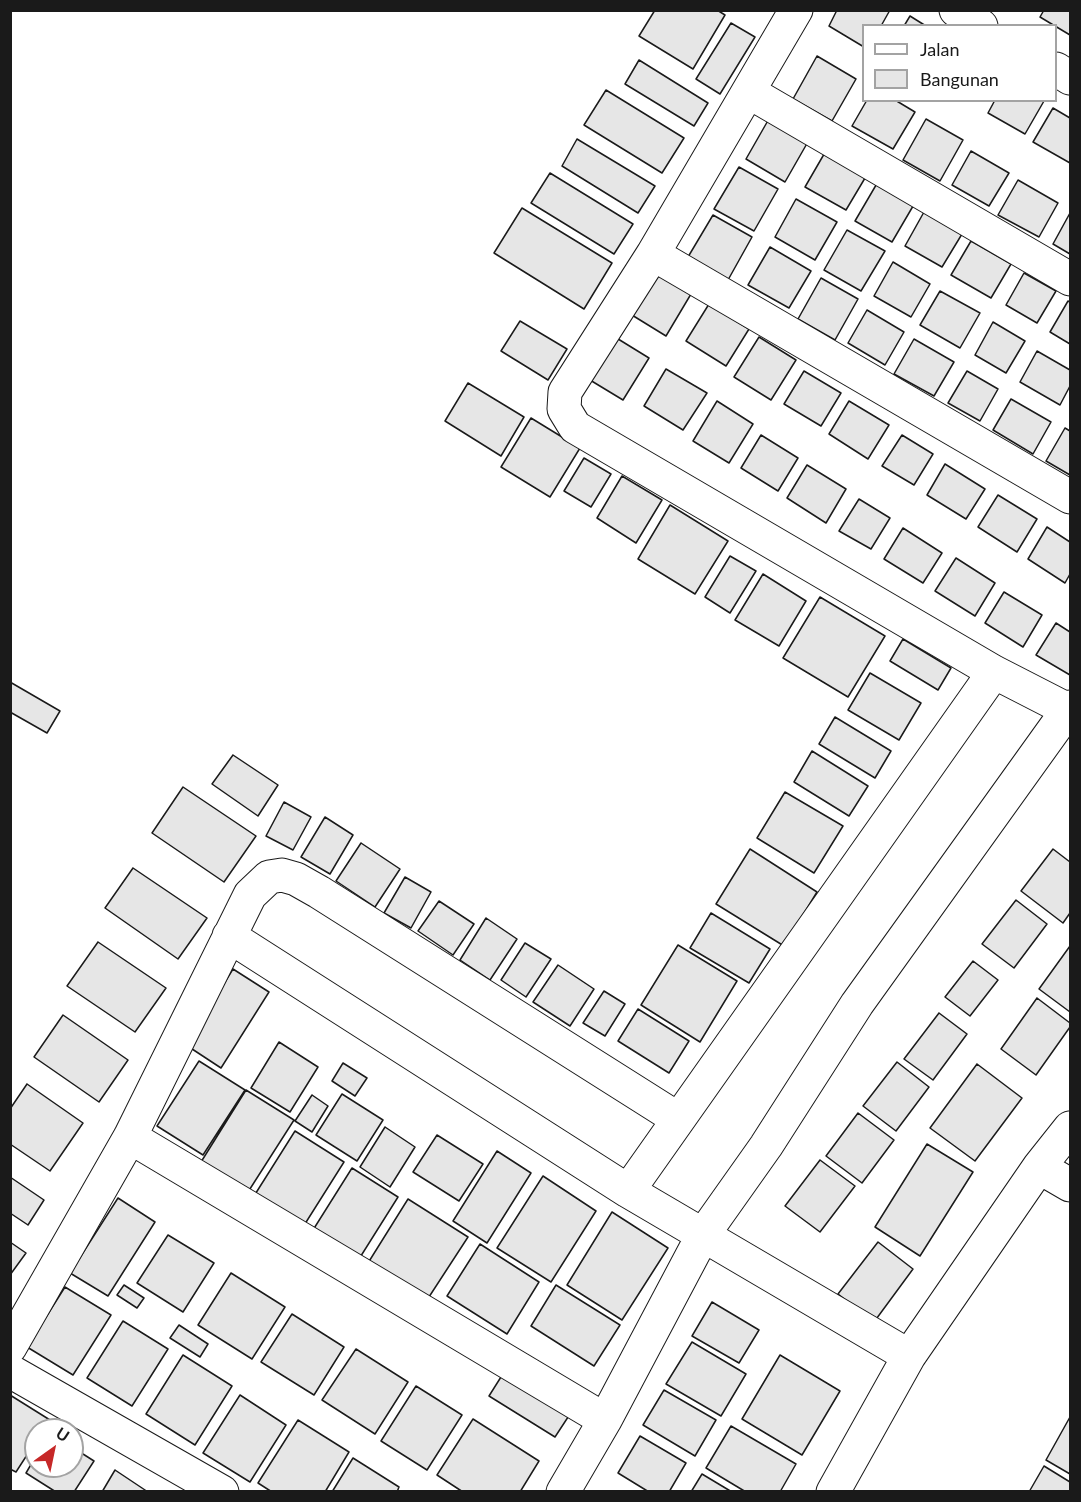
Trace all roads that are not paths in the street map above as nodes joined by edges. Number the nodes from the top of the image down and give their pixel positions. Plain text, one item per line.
1 (796, 10) edge
2 (956, 10) edge
3 (978, 24) edge
4 (1057, 70) edge
5 (1071, 78) edge
6 (749, 92) junction
7 (653, 254) junction
8 (1071, 279) edge
9 (1071, 497) edge
10 (994, 672) junction
11 (1070, 709) edge
12 (229, 936) junction
13 (678, 1119) junction
14 (1071, 1128) edge
15 (130, 1137) junction
16 (1039, 1167) junction
17 (1071, 1185) edge
18 (628, 1191) junction
19 (703, 1235) junction
20 (10, 1347) edge
21 (909, 1356) junction
22 (10, 1371) edge
23 (605, 1419) junction
24 (222, 1491) edge
25 (563, 1491) edge
26 (833, 1491) edge

1 - 6 street
2 - 3 street
4 - 5 street
6 - 7 street
6 - 8 street
7 - 9 street
7 - 10 street
10 - 11 street
10 - 13 street
11 - 19 street
12 - 13 street
12 - 15 street
12 - 18 street
13 - 18 street
14 - 16 street
15 - 20 street
15 - 23 street
16 - 17 street
16 - 21 street
18 - 19 street
19 - 21 street
19 - 23 street
21 - 26 street
22 - 24 street
23 - 25 street

